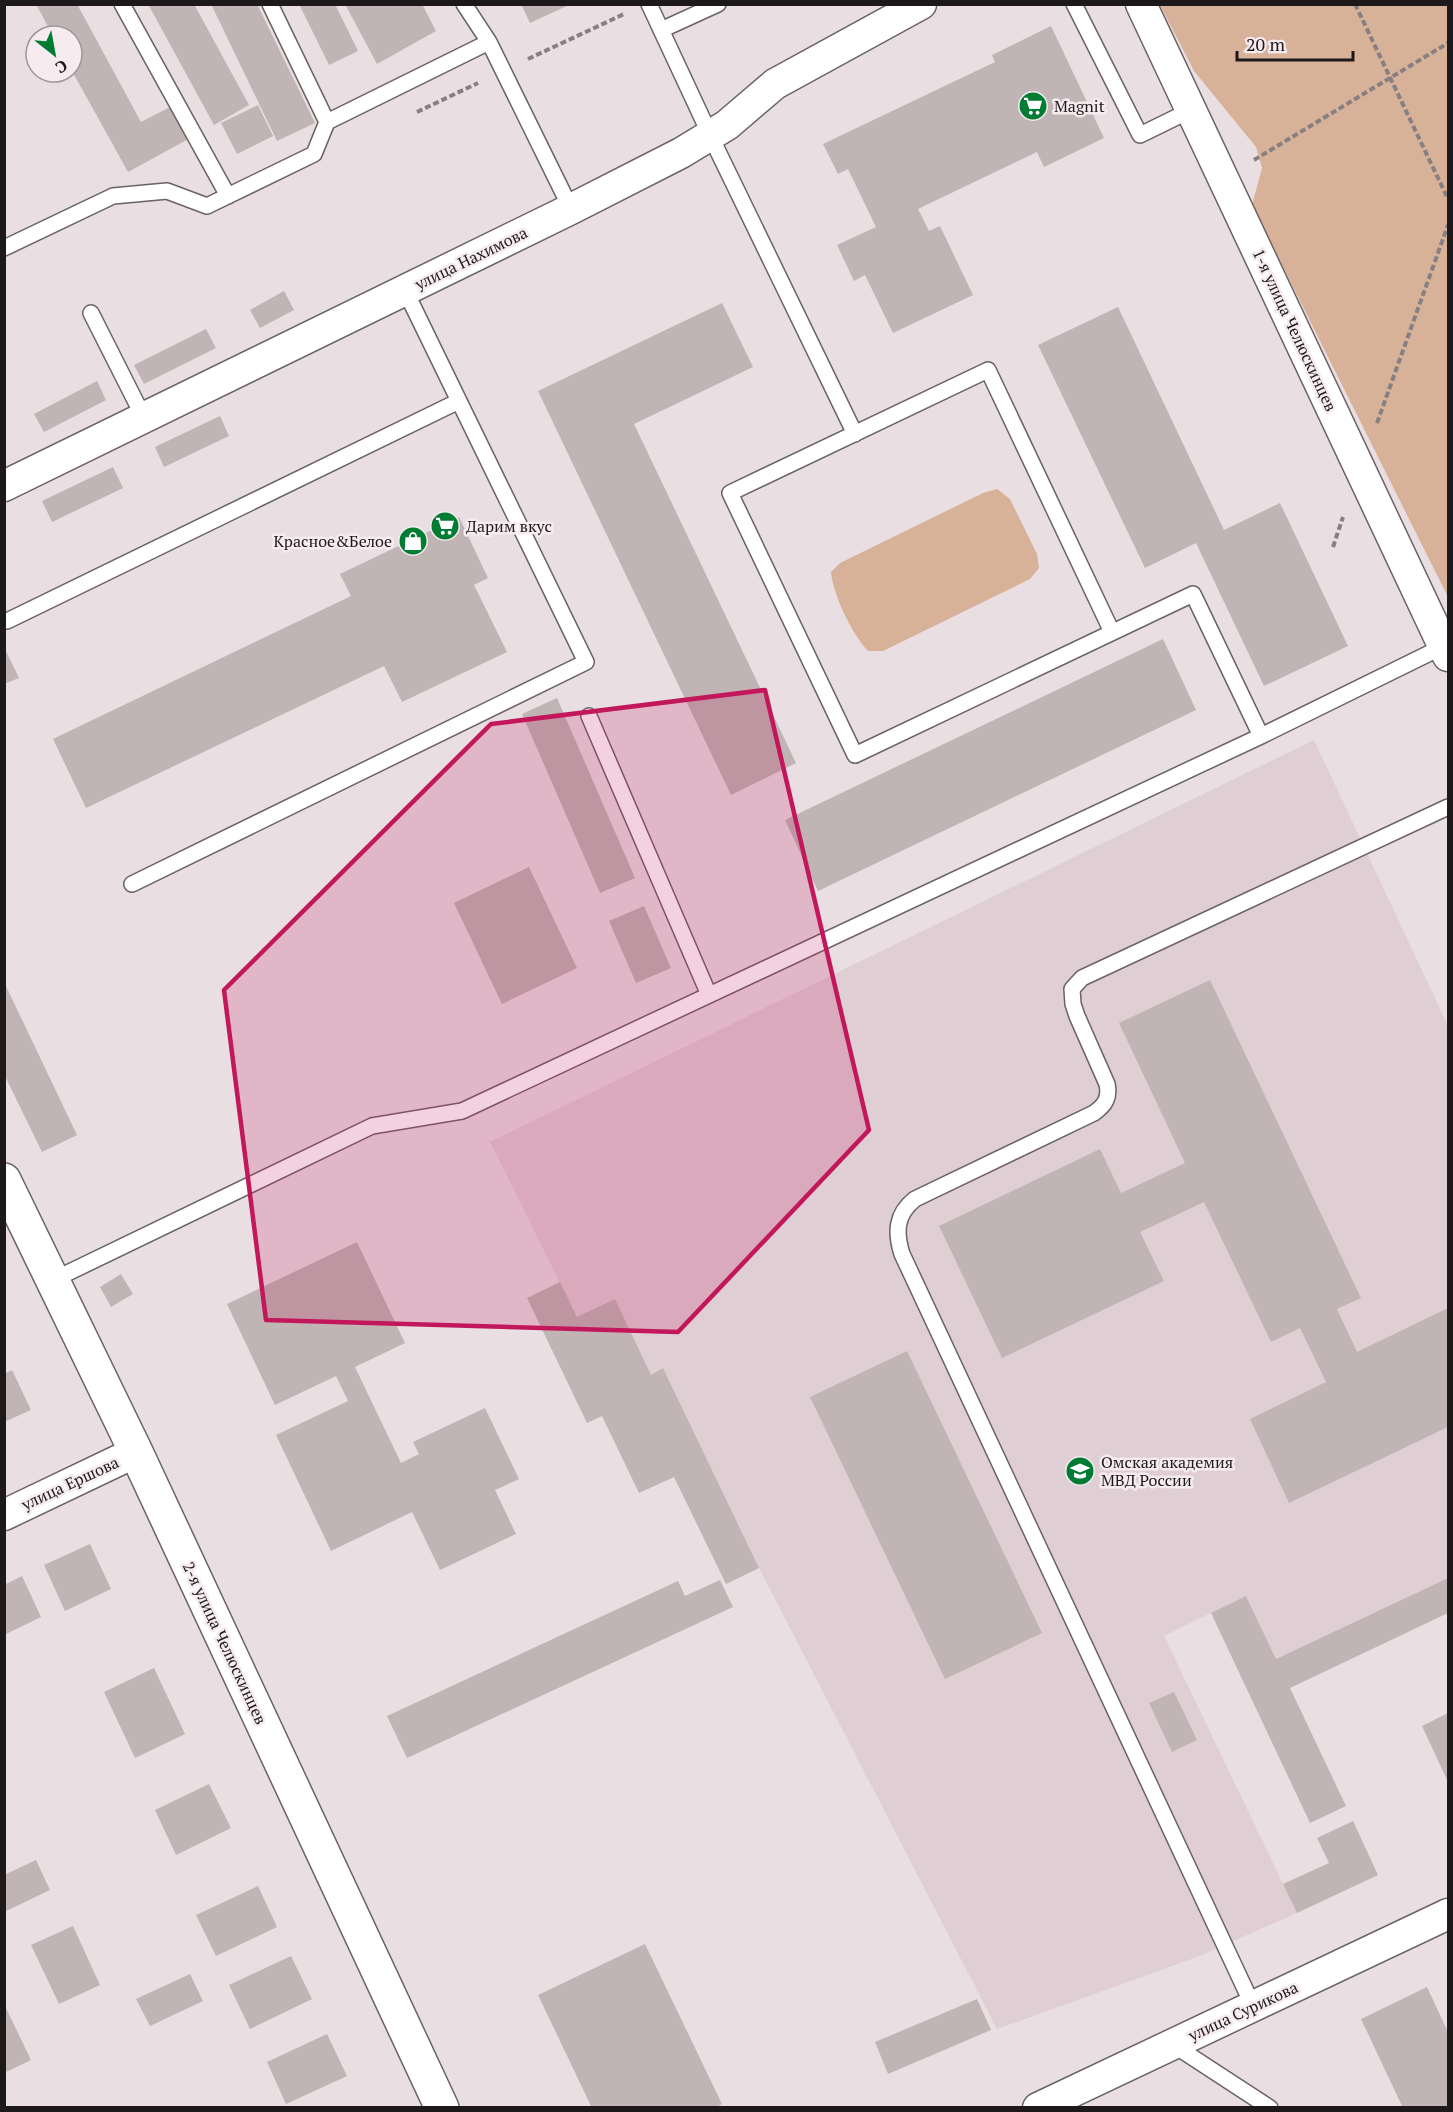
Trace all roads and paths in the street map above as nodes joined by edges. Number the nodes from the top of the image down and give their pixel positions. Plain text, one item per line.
1 (122, 4) edge
2 (270, 4) edge
3 (464, 4) edge
4 (650, 4) edge
5 (718, 4) edge
6 (921, 4) edge
7 (1074, 4) edge
8 (1141, 4) edge
9 (1355, 4) edge
10 (662, 30) junction
11 (489, 42) junction
12 (1449, 43) edge
13 (1390, 78) junction
14 (1191, 110) junction
15 (327, 122) junction
16 (711, 136) junction
17 (1223, 179) junction
18 (228, 196) junction
19 (1449, 199) edge
20 (571, 209) junction
21 (1449, 225) edge
22 (4, 248) edge
23 (405, 290) junction
24 (91, 313) dead end
25 (459, 401) junction
26 (144, 418) junction
27 (855, 434) junction
28 (1360, 470) junction
29 (4, 486) edge
30 (1333, 548) dead end
31 (7, 621) dead end
32 (1112, 632) junction
33 (1446, 651) edge
34 (589, 716) dead end
35 (1261, 736) junction
36 (1449, 807) edge
37 (132, 884) dead end
38 (709, 995) junction
39 (4, 1180) edge
40 (53, 1280) junction
41 (136, 1452) junction
42 (4, 1515) edge
43 (1449, 1914) edge
44 (1253, 2006) junction
45 (1172, 2044) junction
46 (442, 2108) edge
47 (1038, 2108) edge
48 (1270, 2108) edge

1 - 18 lane
2 - 15 lane
3 - 11 lane
4 - 10 lane
5 - 10 lane
6 - 16 street, улица Нахимова
7 - 14 lane
8 - 14 street, 1-я улица Челюскинцев
9 - 13 path
10 - 16 lane
11 - 15 lane
11 - 20 lane
12 - 13 path
13 - 17 path
13 - 19 path
14 - 17 street, 1-я улица Челюскинцев
15 - 18 lane
16 - 20 street, улица Нахимова
16 - 27 lane
17 - 28 street, 1-я улица Челюскинцев
18 - 22 lane
20 - 23 street, улица Нахимова
21 - 28 path
23 - 25 lane
23 - 26 street, улица Нахимова
24 - 26 lane
25 - 31 lane
25 - 37 lane
26 - 29 street, улица Нахимова
27 - 32 lane
27 - 32 lane
28 - 30 path
28 - 33 street, 1-я улица Челюскинцев
32 - 35 lane
33 - 35 lane
34 - 38 lane
35 - 38 lane
36 - 44 lane
38 - 40 lane
39 - 40 street, 2-я улица Челюскинцев
40 - 41 street, 2-я улица Челюскинцев
41 - 42 street, улица Ершова
41 - 46 street, 2-я улица Челюскинцев
43 - 44 street, улица Сурикова
44 - 45 street, улица Сурикова
45 - 47 street, улица Сурикова
45 - 48 lane

